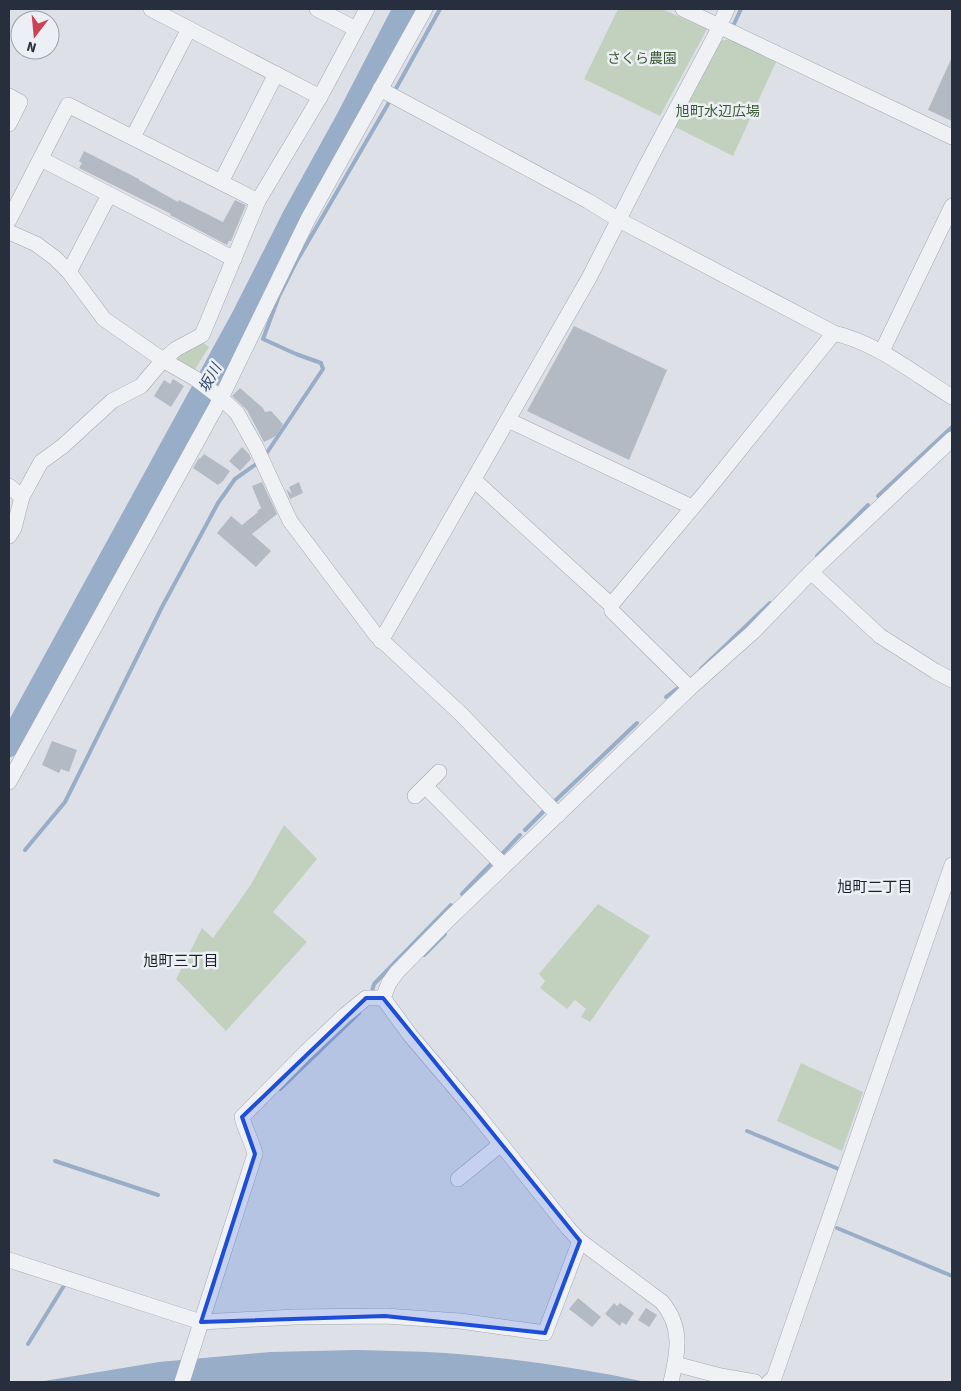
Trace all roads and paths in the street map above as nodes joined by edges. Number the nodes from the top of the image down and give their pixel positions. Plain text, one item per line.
1 (151, 9) edge
2 (317, 9) edge
3 (367, 9) edge
4 (424, 9) edge
5 (683, 9) edge
6 (727, 9) edge
7 (719, 26) junction
8 (190, 29) junction
9 (356, 29) junction
10 (276, 74) junction
11 (388, 93) junction
12 (9, 96) edge
13 (320, 97) junction
14 (9, 124) edge
15 (133, 137) junction
16 (952, 137) edge
17 (41, 159) junction
18 (221, 182) junction
19 (109, 194) junction
20 (258, 202) junction
21 (952, 206) edge
22 (9, 220) edge
23 (619, 220) junction
24 (9, 232) edge
25 (234, 260) junction
26 (69, 272) junction
27 (834, 333) junction
28 (882, 351) junction
29 (163, 360) junction
30 (219, 397) junction
31 (952, 397) edge
32 (508, 420) junction
33 (952, 439) edge
34 (474, 480) junction
35 (9, 486) edge
36 (22, 496) junction
37 (692, 507) junction
38 (9, 536) edge
39 (811, 572) junction
40 (611, 605) junction
41 (381, 641) junction
42 (952, 680) edge
43 (690, 688) junction
44 (439, 772) dead end
45 (9, 782) edge
46 (558, 815) junction
47 (952, 865) edge
48 (504, 866) junction
49 (383, 998) junction
50 (501, 1144) junction
51 (458, 1179) dead end
52 (580, 1242) junction
53 (9, 1260) edge
54 (200, 1324) junction
55 (673, 1372) edge
56 (182, 1382) edge
57 (755, 1382) edge
58 (769, 1382) edge

1 - 8 street
2 - 9 street
3 - 9 street
4 - 11 street
5 - 7 street
6 - 7 street
7 - 16 street
7 - 23 street
8 - 10 street
8 - 15 street
9 - 13 street
10 - 13 street
10 - 18 street
11 - 23 street
11 - 30 street
12 - 14 street
13 - 20 street
15 - 17 street
15 - 18 street
17 - 19 street
17 - 22 street
18 - 20 street
19 - 25 street
19 - 26 street
20 - 25 street
21 - 28 street
23 - 27 street
23 - 32 street
24 - 26 street
25 - 29 street
26 - 29 street
27 - 28 street
27 - 37 street
28 - 31 street
29 - 30 street
29 - 36 street
30 - 41 street
30 - 45 street
32 - 34 street
32 - 37 street
33 - 39 street
34 - 40 street
34 - 41 street
35 - 36 street
36 - 38 street
37 - 40 street
39 - 42 street
39 - 43 street
40 - 43 street
41 - 46 street
43 - 46 street
44 - 48 street
46 - 48 street
47 - 58 street
48 - 49 street
49 - 50 street
49 - 54 street
50 - 51 street
50 - 52 street
52 - 54 street
52 - 55 street
53 - 54 street
54 - 56 street
55 - 57 street

